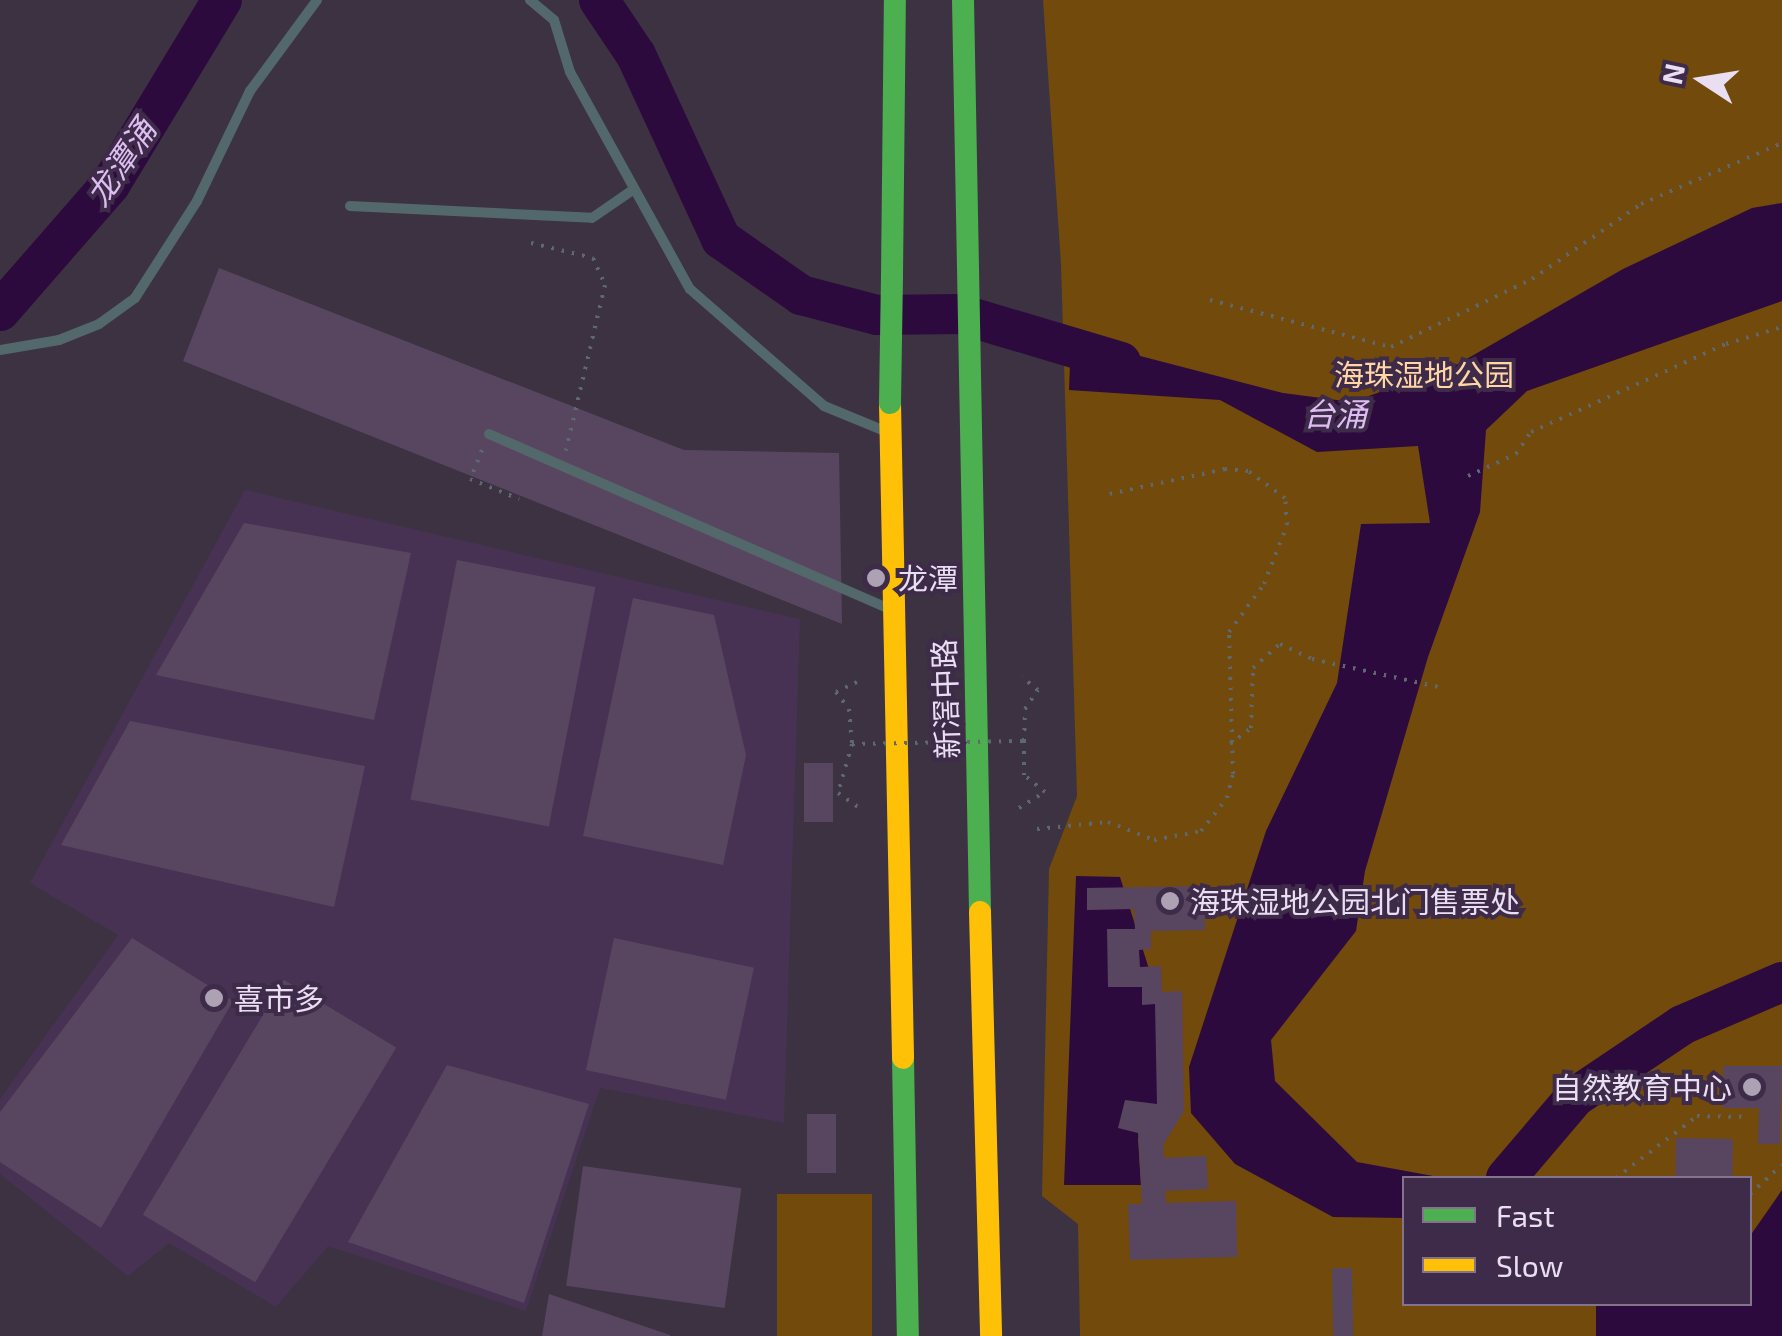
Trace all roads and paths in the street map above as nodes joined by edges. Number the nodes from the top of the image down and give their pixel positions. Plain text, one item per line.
1 (317, 0) edge
2 (530, 0) edge
3 (896, 0) edge
4 (963, 0) edge
5 (1782, 143) edge
6 (634, 189) junction
7 (350, 206) dead end
8 (531, 243) dead end
9 (1210, 300) dead end
10 (1782, 327) edge
11 (0, 350) edge
12 (489, 434) joint
13 (890, 434) junction
14 (562, 464) junction
15 (1468, 476) dead end
16 (1109, 494) dead end
17 (519, 499) dead end
18 (890, 609) junction
19 (1022, 677) dead end
20 (857, 682) dead end
21 (1443, 688) dead end
22 (1024, 741) junction
23 (852, 744) junction
24 (1230, 744) junction
25 (1019, 808) dead end
26 (861, 809) dead end
27 (1038, 829) dead end
28 (1748, 1117) dead end
29 (1782, 1165) edge
30 (1619, 1176) edge
31 (1752, 1192) edge
32 (908, 1336) edge
33 (991, 1336) edge

1 - 11 lane
2 - 6 lane
3 - 13 highway, 新滘中路, bridge
4 - 33 highway, 新滘中路
5 - 9 path
6 - 7 lane
6 - 13 lane
8 - 14 path
10 - 15 path
12 - 14 lane
12 - 17 path
13 - 18 highway, 新滘中路
14 - 18 lane
16 - 24 path
18 - 32 highway, 新滘中路
19 - 22 path, bridge
20 - 23 path, bridge
21 - 24 path
22 - 23 path, bridge
22 - 25 path
23 - 26 path, bridge
24 - 27 path
28 - 30 path
29 - 31 path

